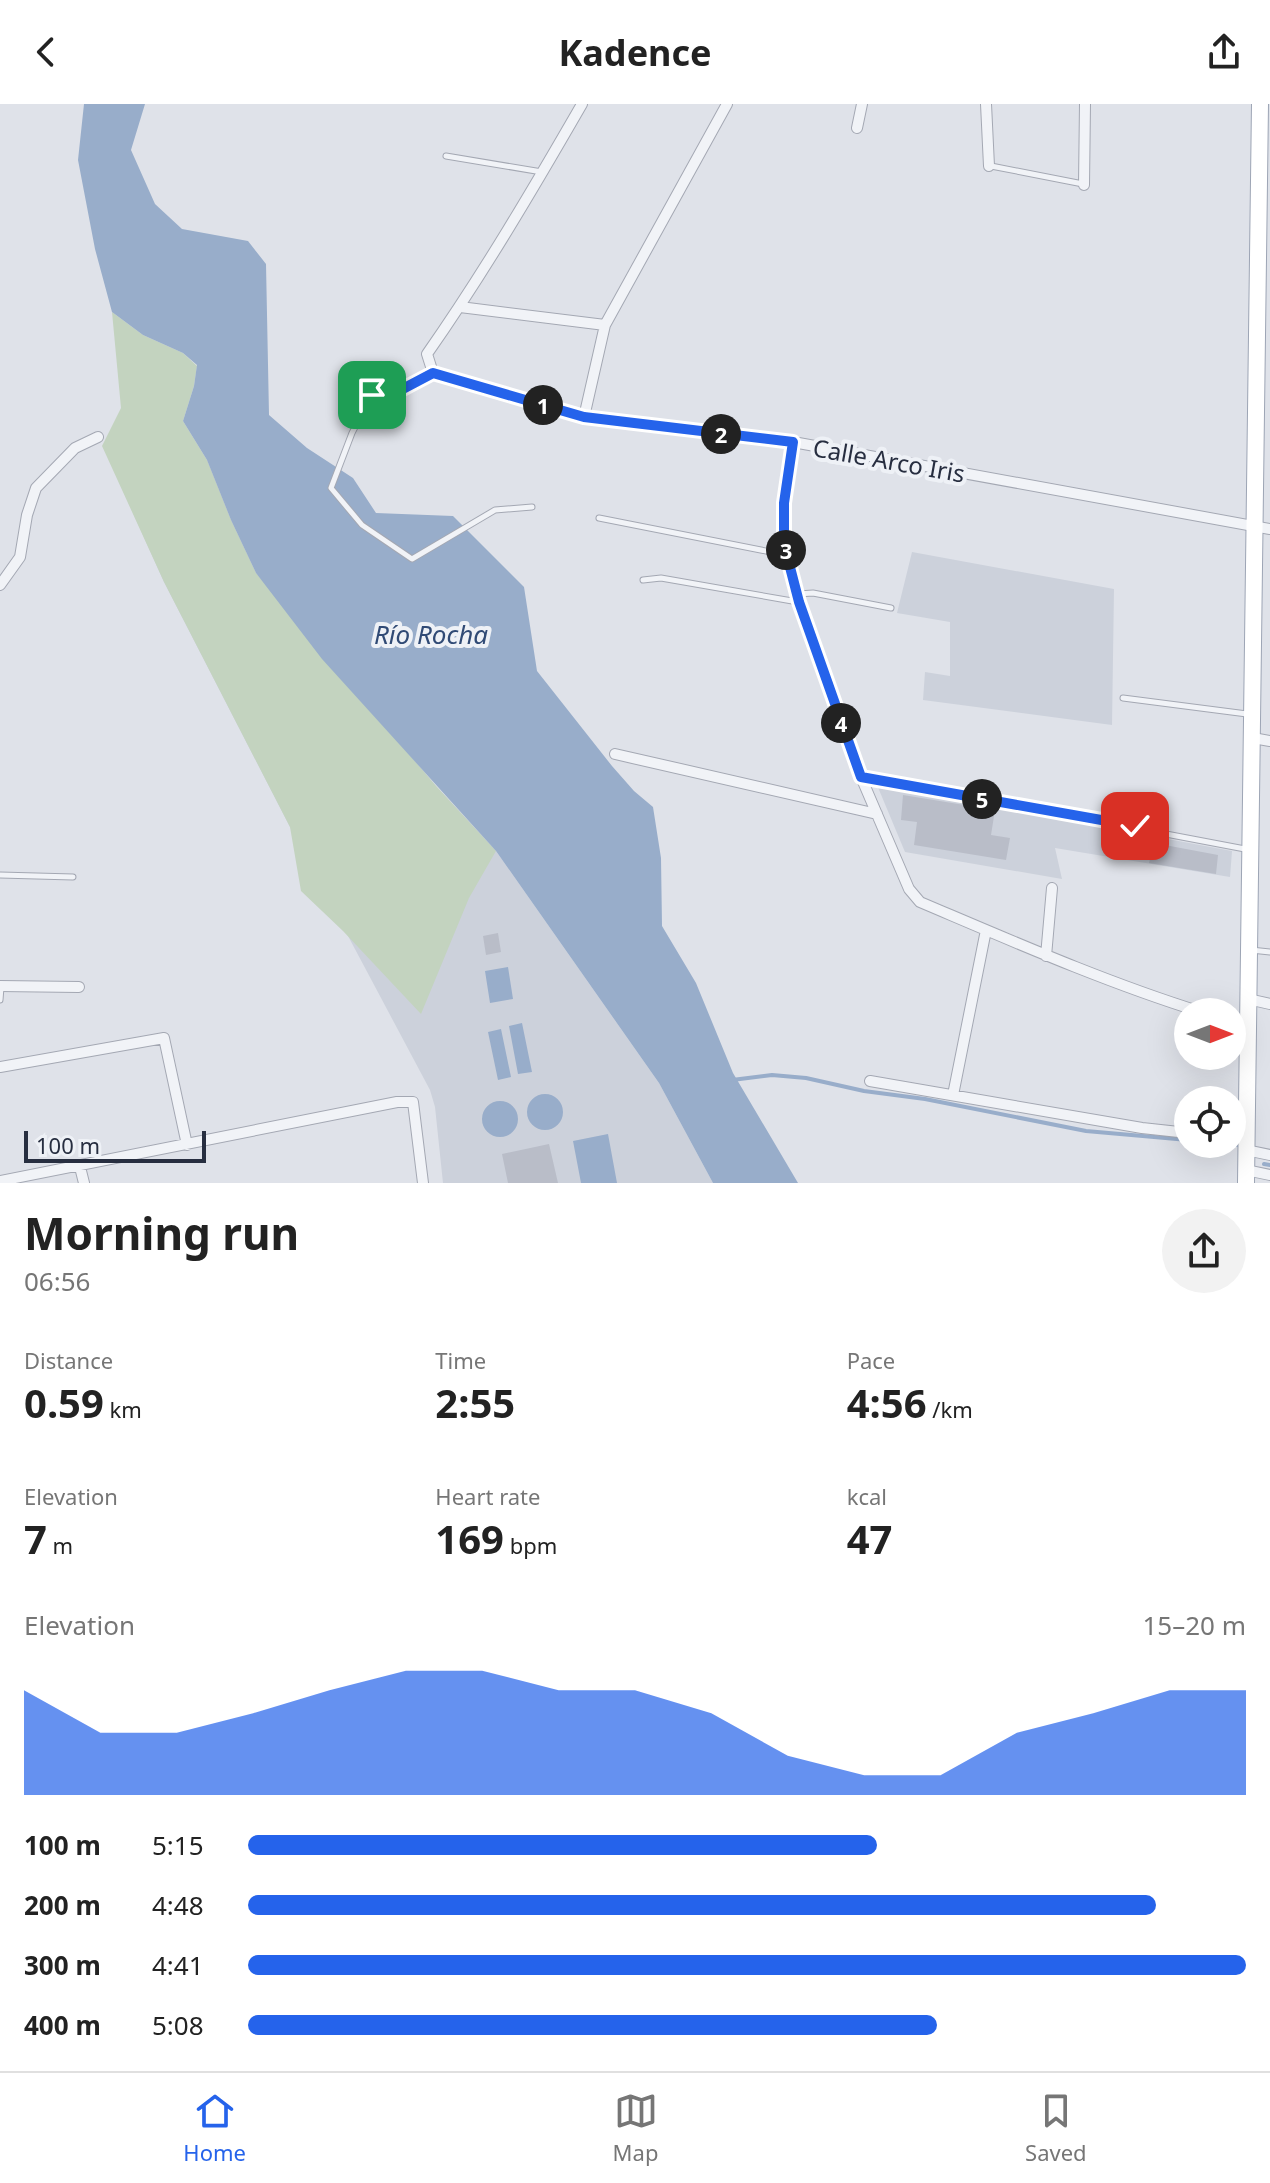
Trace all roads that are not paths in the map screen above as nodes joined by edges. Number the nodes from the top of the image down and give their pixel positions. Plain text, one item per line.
1 (582, 104) edge
2 (727, 104) edge
3 (862, 104) edge
4 (986, 104) edge
5 (1085, 104) edge
6 (1260, 104) edge
7 (857, 128) dead end
8 (446, 156) dead end
9 (989, 166) joint
10 (543, 172) junction
11 (1084, 185) joint
12 (1264, 219) edge
13 (460, 307) junction
14 (605, 325) junction
15 (433, 373) junction
16 (372, 395) joint
17 (584, 417) junction
18 (98, 437) dead end
19 (793, 442) junction
20 (532, 507) dead end
21 (599, 518) dead end
22 (1263, 528) edge
23 (787, 556) junction
24 (643, 580) dead end
25 (0, 585) edge
26 (798, 598) junction
27 (891, 608) dead end
28 (1123, 698) dead end
29 (1252, 714) junction
30 (1253, 738) junction
31 (1270, 741) edge
32 (615, 754) dead end
33 (861, 777) junction
34 (877, 814) junction
35 (1135, 826) dead end
36 (1166, 834) dead end
37 (1250, 850) junction
38 (0, 875) edge
39 (73, 877) dead end
40 (1052, 888) dead end
41 (986, 930) junction
42 (1249, 950) junction
43 (1270, 952) edge
44 (1046, 956) junction
45 (0, 986) edge
46 (79, 987) dead end
47 (1248, 999) junction
48 (0, 1000) edge
49 (1174, 1004) edge
50 (1270, 1004) edge
51 (1246, 1005) edge
52 (0, 1067) edge
53 (870, 1081) dead end
54 (953, 1095) junction
55 (1174, 1131) edge
56 (1246, 1144) edge
57 (187, 1145) junction
58 (1270, 1155) edge
59 (80, 1167) junction
60 (1270, 1175) edge
61 (1246, 1177) edge
62 (0, 1181) edge
63 (84, 1183) edge
64 (423, 1183) edge

1 - 10 street
2 - 14 street
3 - 7 street
4 - 9 street
5 - 11 street
6 - 12 main road
8 - 10 lane
9 - 11 lane
10 - 13 street
12 - 22 main road
13 - 14 street
13 - 15 street
14 - 17 street
15 - 16 street
15 - 17 street, Calle Arco Iris
16 - 20 lane
17 - 19 street, Calle Arco Iris
18 - 25 street
19 - 22 street, Calle Arco Iris
19 - 23 street
21 - 23 lane
22 - 29 main road
23 - 26 street
24 - 26 lane
26 - 27 lane
26 - 33 street
28 - 29 lane
29 - 30 main road
30 - 31 street
30 - 37 main road
32 - 34 street
33 - 34 street
33 - 35 lane
34 - 41 street
36 - 37 lane
37 - 42 main road
38 - 39 lane
40 - 44 street
41 - 44 street
41 - 54 street
42 - 43 lane
42 - 47 main road
44 - 49 street
45 - 46 street
45 - 48 lane
47 - 50 street
47 - 51 main road
52 - 57 street
53 - 54 street
54 - 55 street
56 - 58 street
57 - 59 street
57 - 64 street
59 - 62 street
59 - 63 street
60 - 61 street

